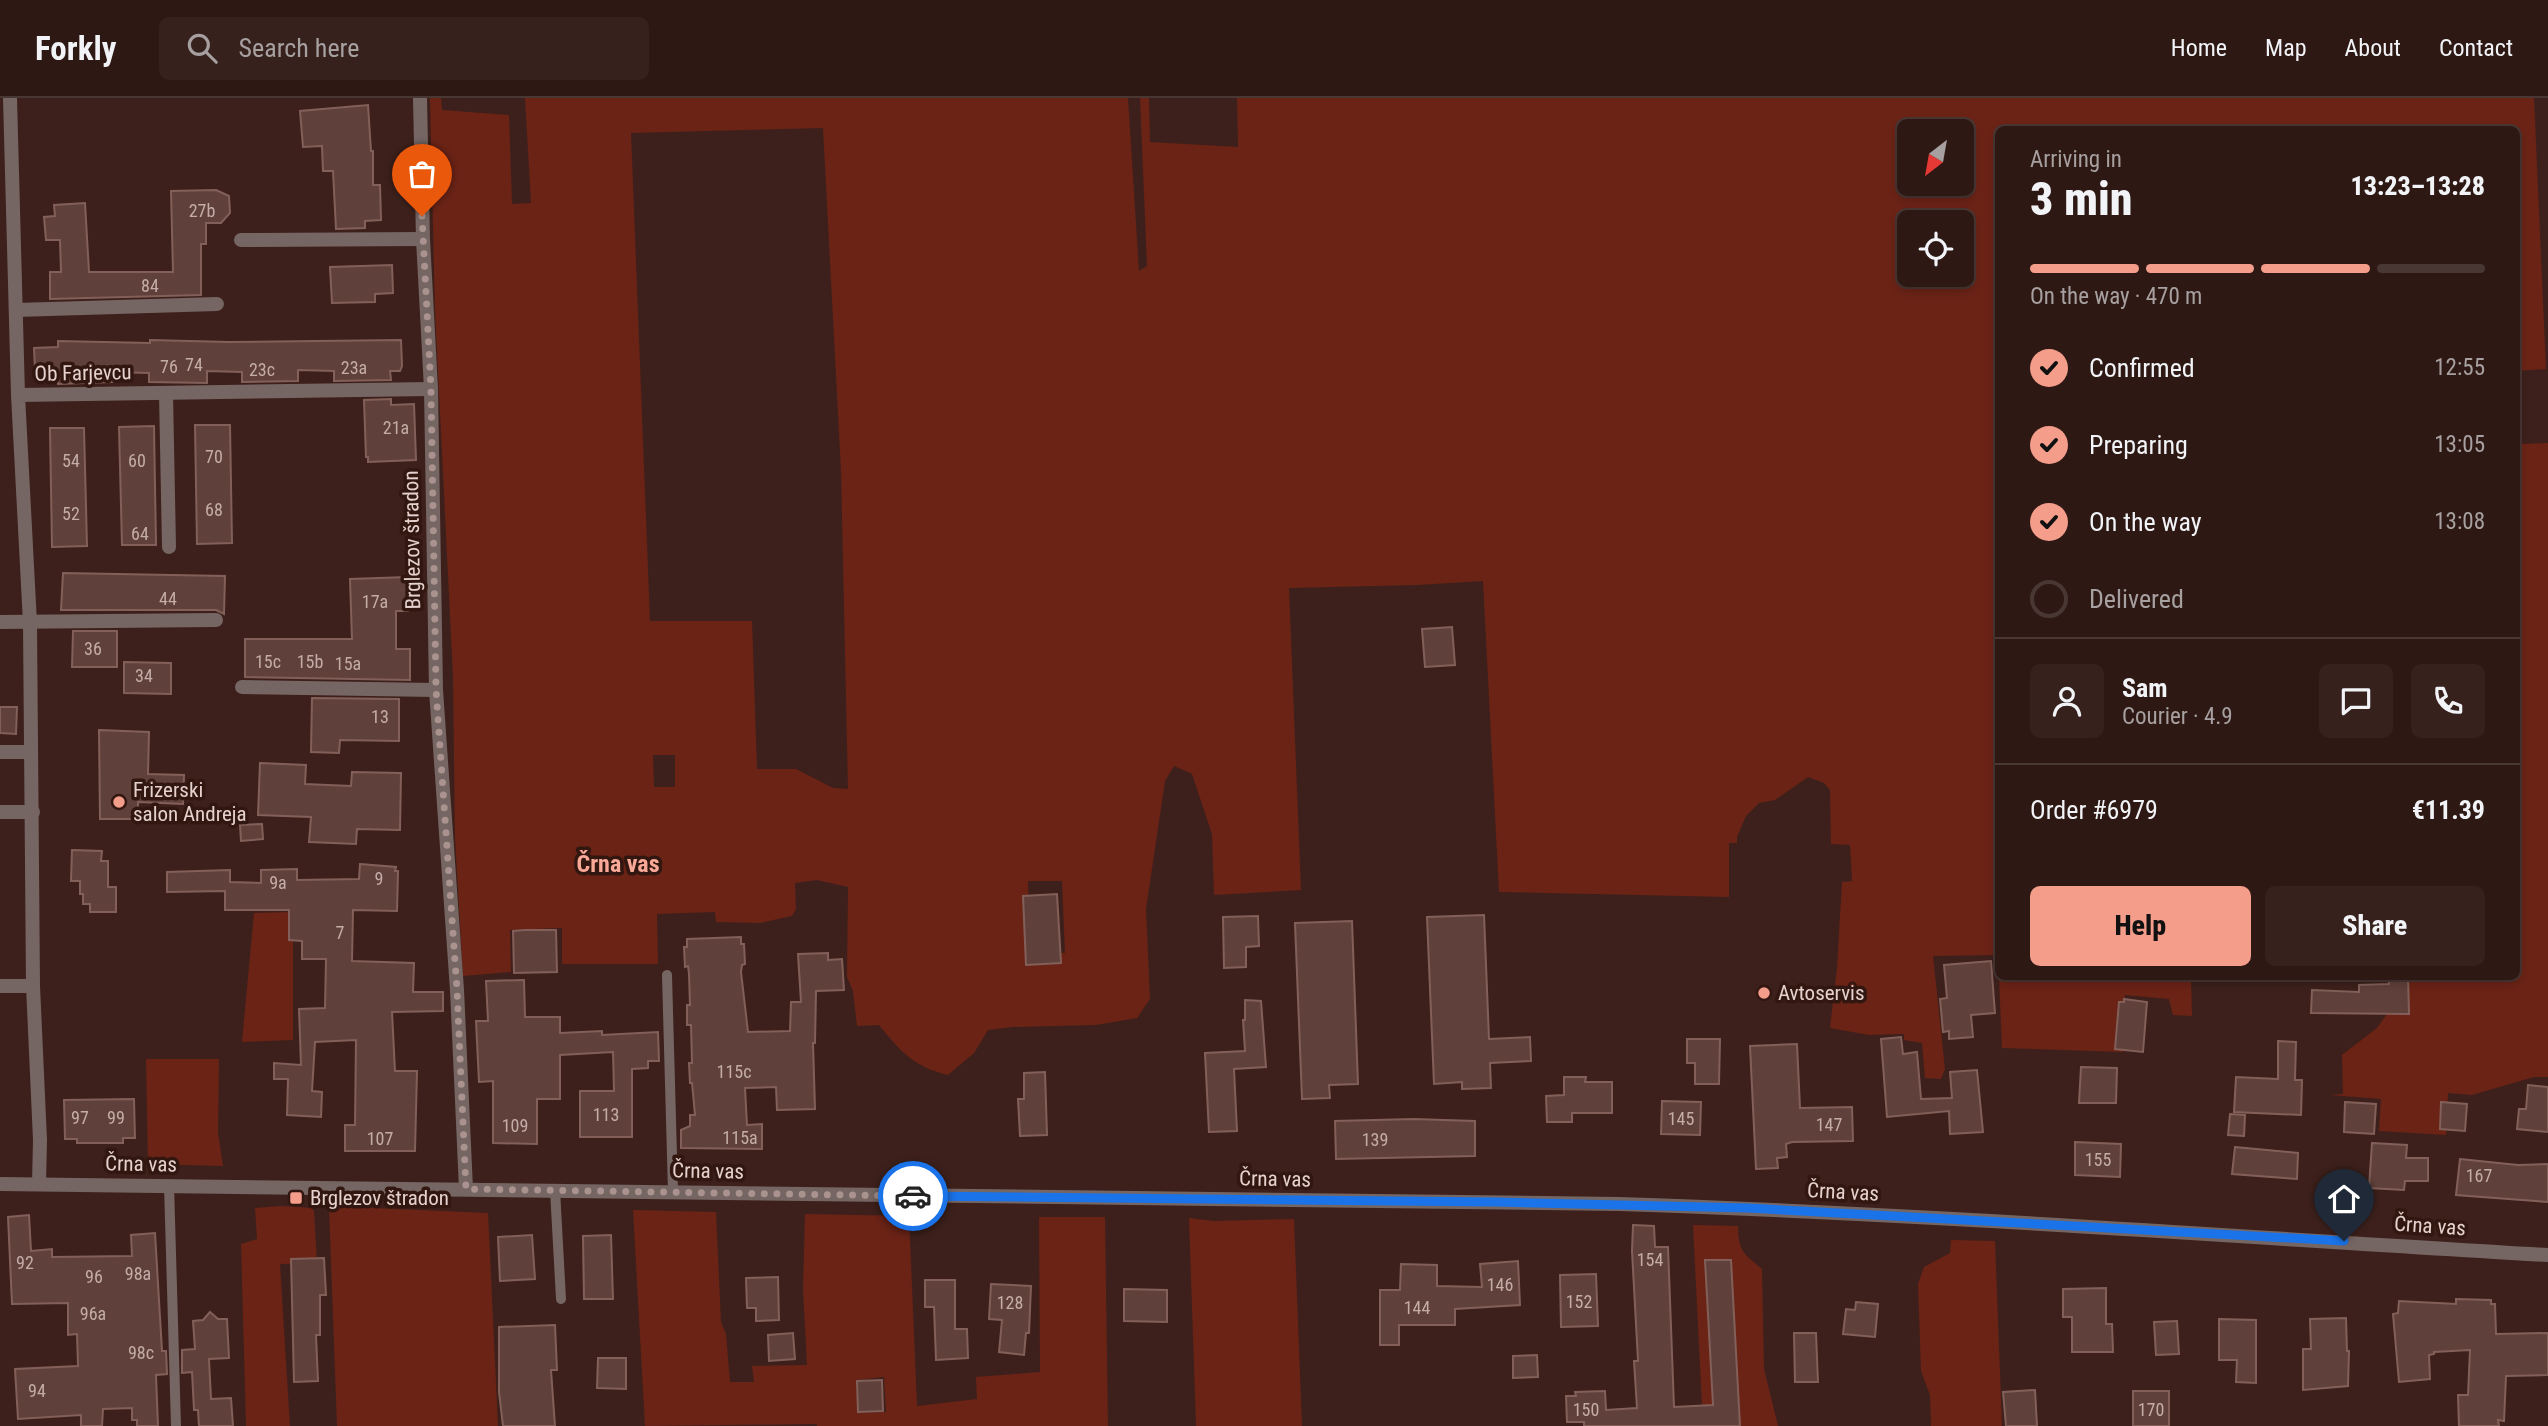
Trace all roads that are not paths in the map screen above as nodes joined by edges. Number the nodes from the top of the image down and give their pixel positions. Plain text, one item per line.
1 (10, 98) edge
2 (420, 98) edge
3 (423, 239) junction
4 (241, 240) dead end
5 (217, 304) dead end
6 (16, 310) junction
7 (431, 389) junction
8 (166, 393) junction
9 (18, 396) junction
10 (169, 547) dead end
11 (216, 620) dead end
12 (0, 622) edge
13 (30, 623) junction
14 (242, 687) dead end
15 (436, 690) junction
16 (0, 752) edge
17 (30, 752) junction
18 (0, 812) edge
19 (33, 812) junction
20 (667, 975) dead end
21 (0, 986) edge
22 (33, 986) junction
23 (0, 1184) edge
24 (39, 1184) junction
25 (169, 1185) junction
26 (466, 1189) junction
27 (555, 1190) junction
28 (673, 1192) junction
29 (2548, 1255) edge
30 (561, 1299) dead end
31 (176, 1426) edge

1 - 6 street
2 - 3 street, Brglezov štradon
3 - 4 street
3 - 7 street, Brglezov štradon
5 - 6 street
6 - 9 street
7 - 8 street, Ob Farjevcu
7 - 15 street, Brglezov štradon
8 - 9 street, Ob Farjevcu
8 - 10 street
9 - 13 street, Ob Farjevcu
11 - 13 street
12 - 13 street
13 - 17 street, Ob Farjevcu
14 - 15 street
15 - 26 street, Brglezov štradon
16 - 17 street
17 - 19 street, Ob Farjevcu
18 - 19 street
19 - 22 street, Ob Farjevcu
20 - 28 lane
21 - 22 street
22 - 24 street, Ob Farjevcu
23 - 24 street, Črna vas
24 - 25 street, Črna vas
25 - 26 street, Črna vas
25 - 31 lane
26 - 27 street, Črna vas
27 - 28 street, Črna vas
27 - 30 lane
28 - 29 street, Črna vas

